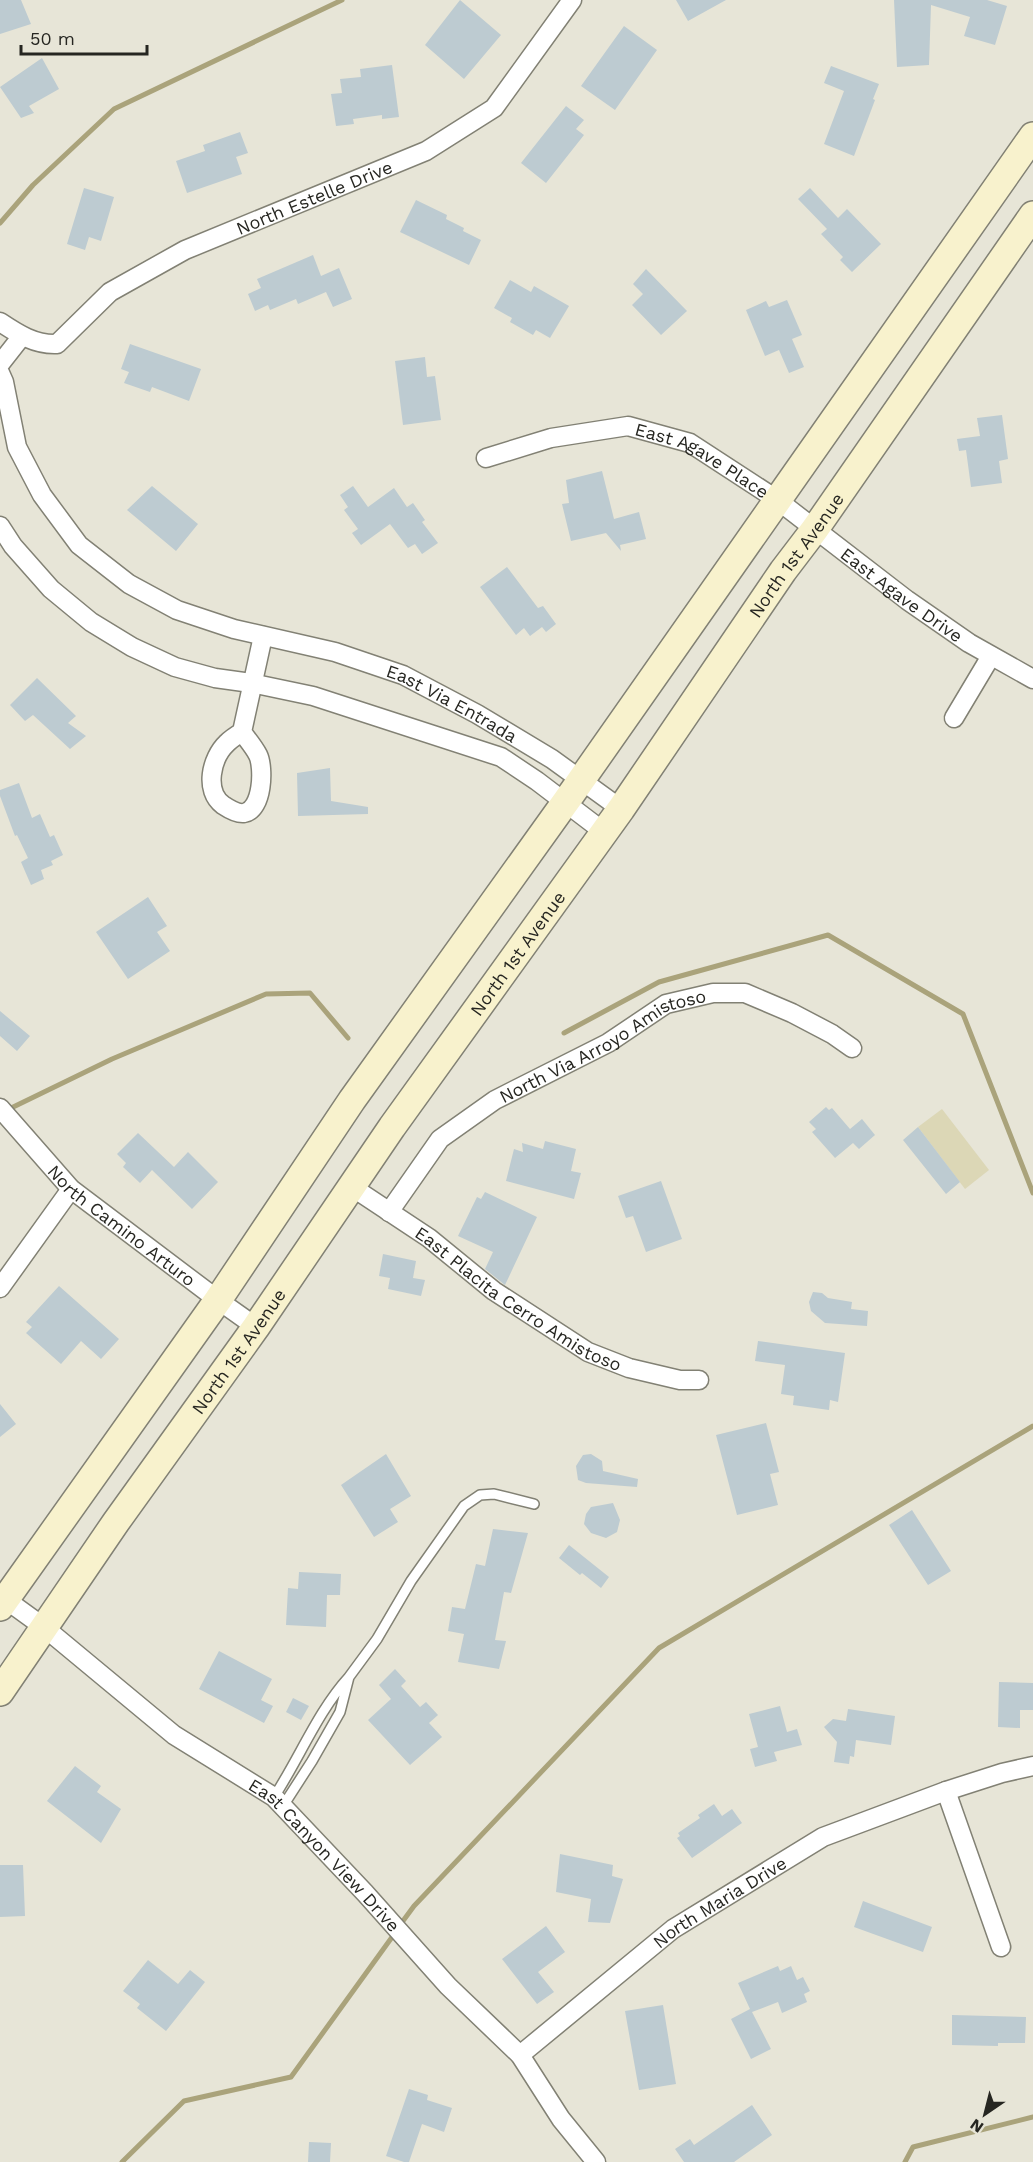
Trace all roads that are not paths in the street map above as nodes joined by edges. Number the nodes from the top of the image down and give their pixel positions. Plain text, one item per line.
1 (572, 0) edge
2 (1033, 136) edge
3 (1033, 215) edge
4 (0, 322) edge
5 (22, 336) junction
6 (0, 364) edge
7 (0, 373) edge
8 (486, 458) dead end
9 (776, 500) junction
10 (0, 526) edge
11 (814, 529) junction
12 (263, 636) junction
13 (991, 656) junction
14 (1033, 679) edge
15 (251, 683) junction
16 (954, 718) dead end
17 (242, 732) dead end
18 (581, 780) junction
19 (565, 803) junction
20 (621, 809) junction
21 (604, 832) junction
22 (852, 1048) dead end
23 (0, 1108) edge
24 (351, 1187) junction
25 (71, 1189) junction
26 (389, 1212) junction
27 (0, 1288) edge
28 (218, 1300) junction
29 (256, 1327) junction
30 (699, 1380) dead end
31 (534, 1504) dead end
32 (2, 1603) edge
33 (45, 1628) junction
34 (349, 1677) junction
35 (0, 1692) edge
36 (1033, 1766) edge
37 (946, 1791) junction
38 (279, 1801) junction
39 (1001, 1947) dead end
40 (520, 2055) junction
41 (596, 2162) edge

1 - 5 street, North Estelle Drive
2 - 9 main road
3 - 11 main road, North 1st Avenue
4 - 5 street, North Estelle Drive
5 - 6 street
7 - 12 street, East Via Entrada
8 - 9 street, East Agave Place
9 - 11 street, East Agave Drive
9 - 18 main road
10 - 15 street, East Via Entrada
11 - 13 street, East Agave Drive
11 - 20 main road, North 1st Avenue
12 - 15 street
12 - 18 street, East Via Entrada
13 - 14 street, East Agave Drive
13 - 16 street
15 - 17 street
15 - 19 street, East Via Entrada
18 - 19 main road
18 - 20 street, East Via Entrada
19 - 21 street, East Via Entrada
19 - 28 main road
20 - 21 main road, North 1st Avenue
21 - 24 main road, North 1st Avenue
22 - 26 street, North Via Arroyo Amistoso
23 - 25 street, North Camino Arturo
24 - 26 street, East Placita Cerro Amistoso
24 - 29 main road, North 1st Avenue
25 - 27 street
25 - 28 street, North Camino Arturo
26 - 30 street, East Placita Cerro Amistoso
28 - 29 street, North Camino Arturo
28 - 32 main road
29 - 33 main road, North 1st Avenue
31 - 34 lane
32 - 33 street, East Canyon View Drive
33 - 35 main road, North 1st Avenue
33 - 38 street, East Canyon View Drive
34 - 38 lane
34 - 38 lane
36 - 37 street, North Maria Drive
37 - 39 street
37 - 40 street, North Maria Drive
38 - 40 street, East Canyon View Drive
40 - 41 street, East Canyon View Drive

